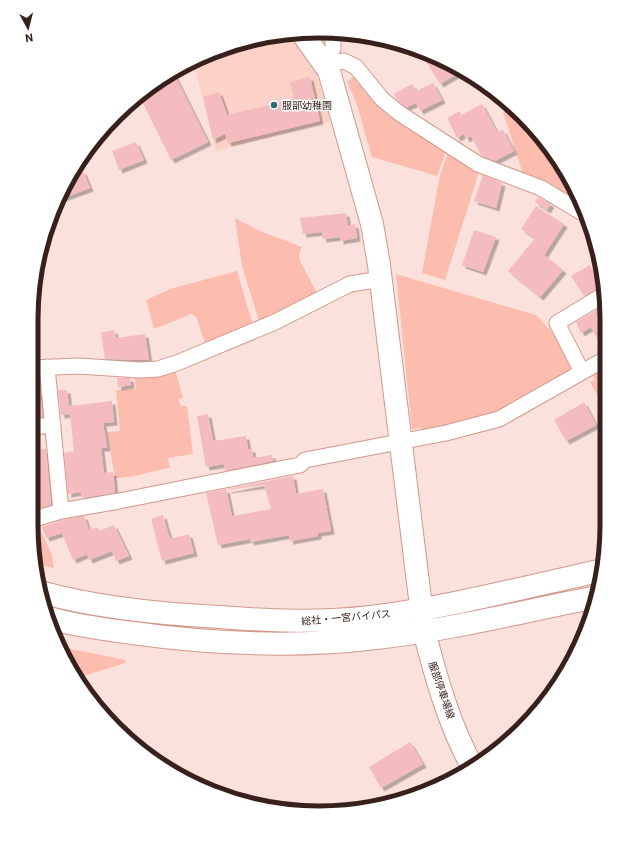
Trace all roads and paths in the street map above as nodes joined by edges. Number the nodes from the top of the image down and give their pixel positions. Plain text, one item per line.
1 (306, 39) edge
2 (333, 39) edge
3 (324, 64) junction
4 (579, 211) edge
5 (381, 279) junction
6 (599, 298) edge
7 (600, 362) edge
8 (47, 367) junction
9 (38, 368) edge
10 (582, 372) junction
11 (53, 425) junction
12 (38, 426) edge
13 (400, 442) junction
14 (61, 511) junction
15 (38, 518) edge
16 (596, 571) edge
17 (47, 593) edge
18 (590, 598) edge
19 (420, 609) junction
20 (54, 619) edge
21 (424, 630) junction
22 (470, 762) edge

1 - 3 main road, 服部停車場線
2 - 3 street
3 - 4 street
3 - 5 main road, 服部停車場線
5 - 8 street
5 - 13 main road, 服部停車場線
6 - 10 street
7 - 10 street
8 - 9 street
8 - 11 street
10 - 13 street
11 - 12 street
11 - 14 street
13 - 14 street
13 - 19 main road, 服部停車場線
14 - 15 street
16 - 19 main road, 総社・一宮バイパス
17 - 19 main road, 総社・一宮バイパス
18 - 21 main road
19 - 21 main road, 服部停車場線
20 - 21 main road
21 - 22 main road, 服部停車場線

